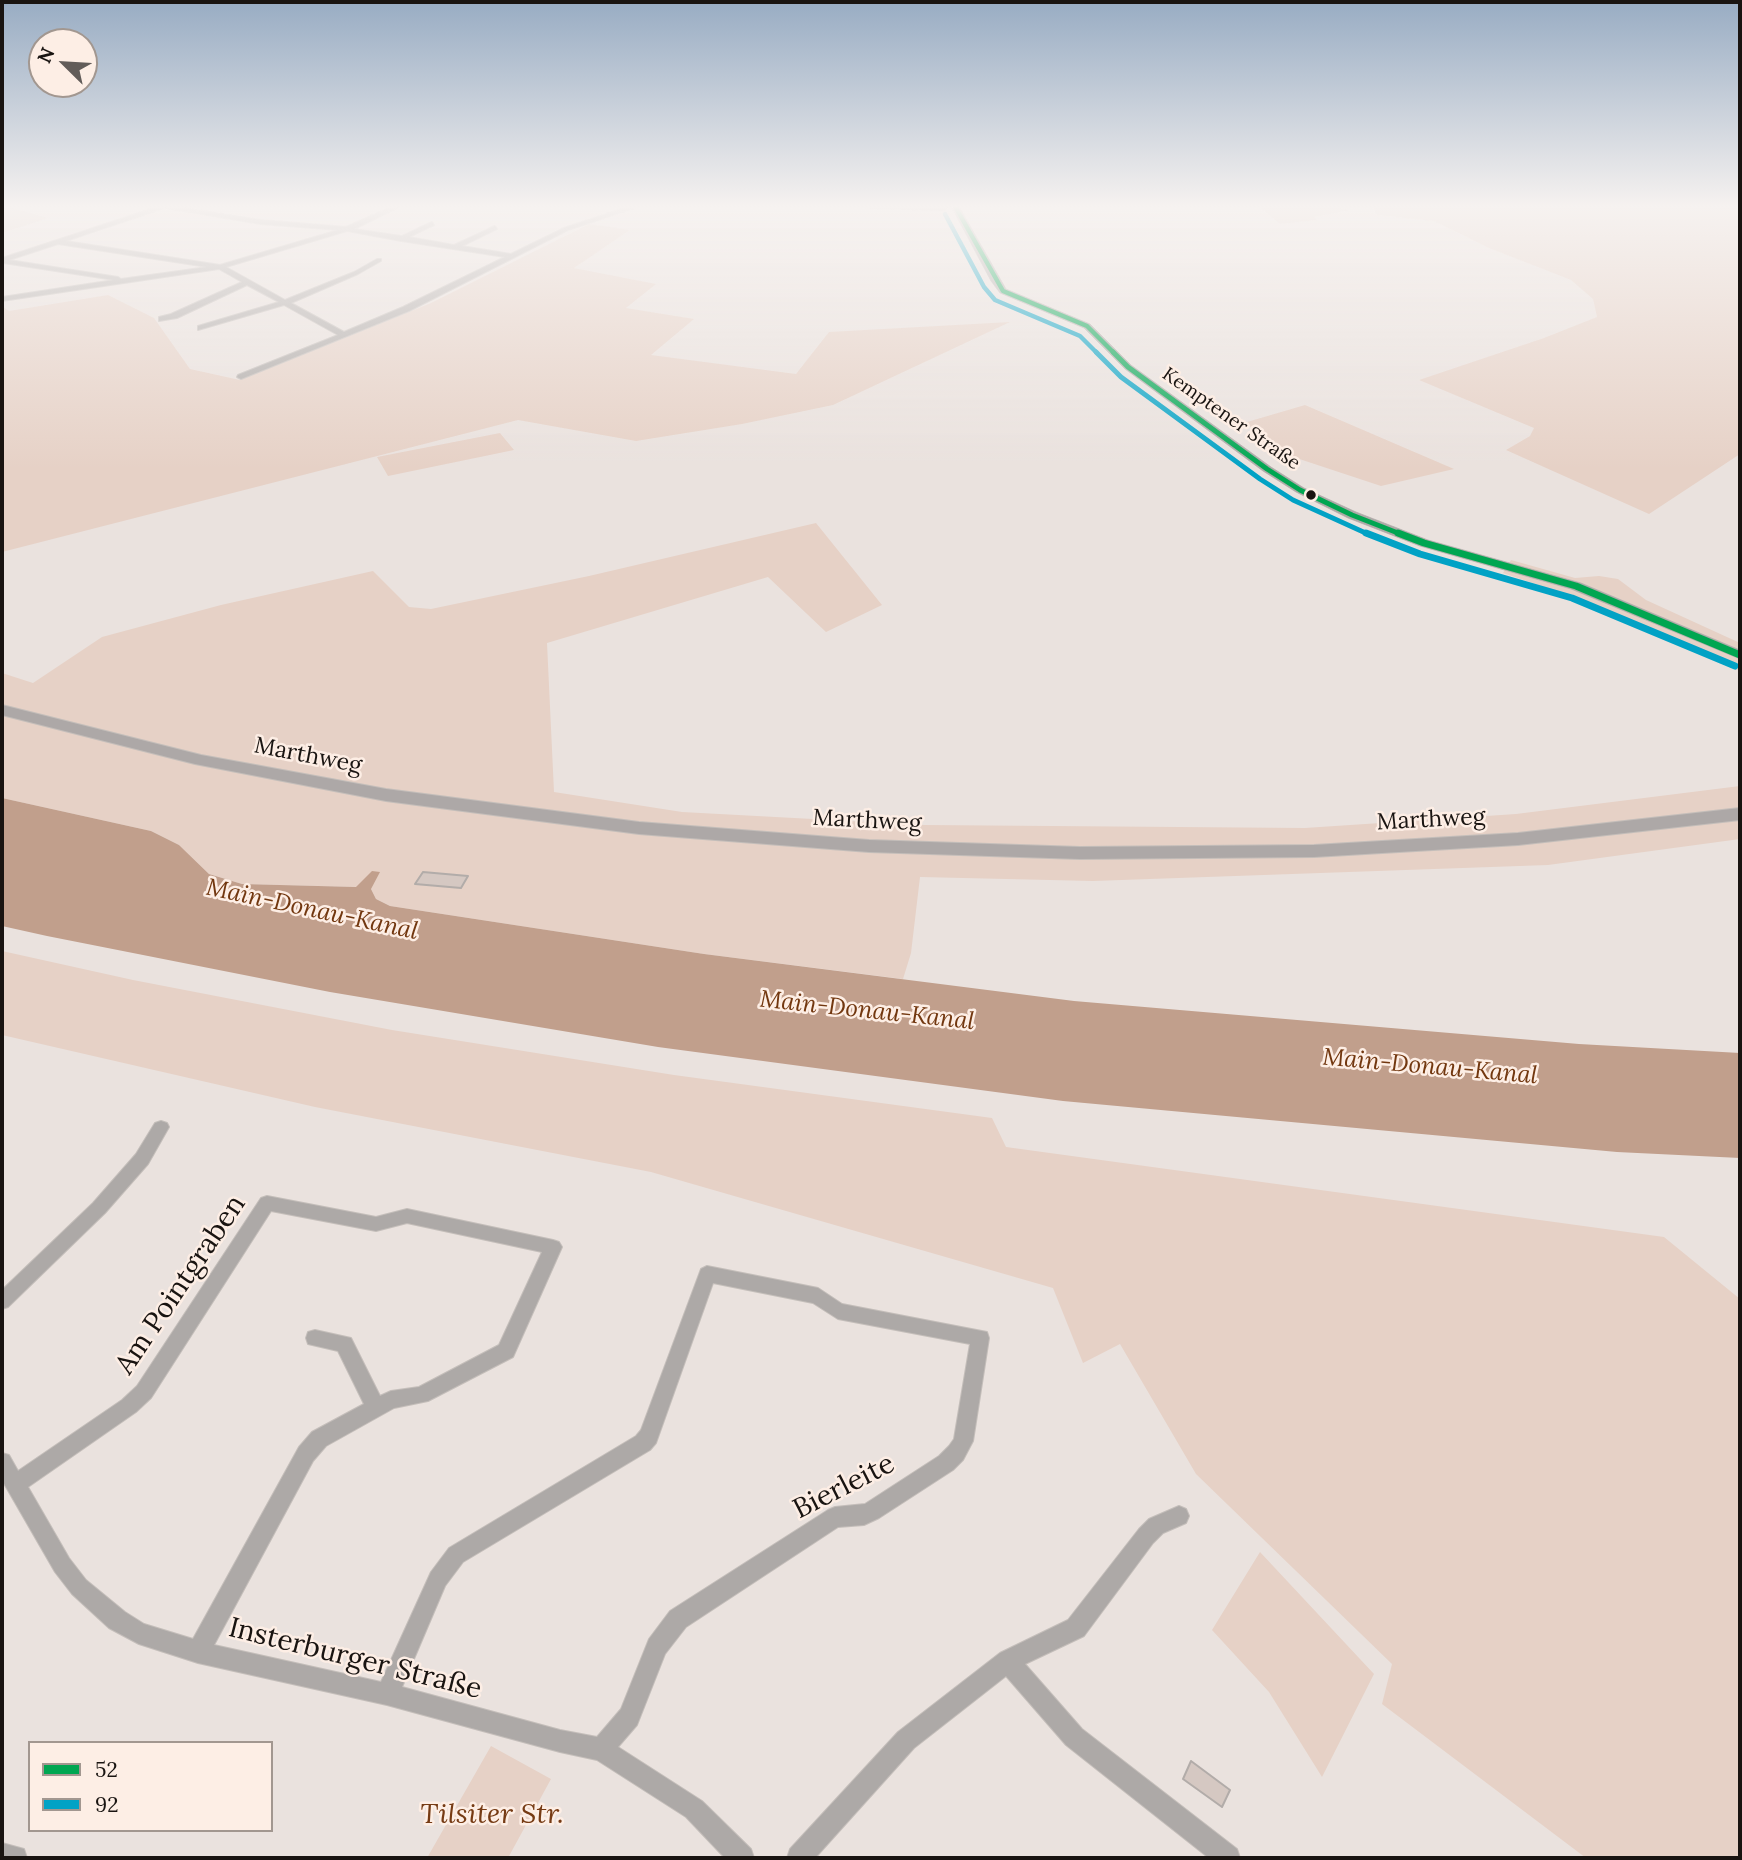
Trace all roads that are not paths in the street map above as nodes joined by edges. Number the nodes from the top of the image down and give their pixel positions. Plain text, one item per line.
1 (31, 295) edge
2 (220, 295) edge
3 (270, 295) edge
4 (304, 295) edge
5 (436, 295) edge
6 (1012, 295) edge
7 (2, 299) edge
8 (284, 303) junction
9 (162, 318) dead end
10 (201, 328) dead end
11 (344, 335) junction
12 (241, 377) dead end
13 (1740, 655) edge
14 (2, 710) edge
15 (1740, 814) edge
16 (161, 1127) dead end
17 (2, 1301) edge
18 (315, 1338) dead end
19 (376, 1408) junction
20 (2, 1462) edge
21 (16, 1484) junction
22 (1179, 1516) dead end
23 (198, 1652) junction
24 (1008, 1661) junction
25 (387, 1694) junction
26 (601, 1749) junction
27 (2, 1855) edge
28 (15, 1858) edge
29 (742, 1858) edge
30 (799, 1858) edge
31 (1228, 1858) edge

1 - 7 street
2 - 9 street
3 - 8 street
4 - 8 street
5 - 11 street
6 - 13 street, Kemptener Straße
8 - 10 street
8 - 11 street
11 - 12 street
14 - 15 main road, Marthweg
16 - 17 street
18 - 19 street
19 - 21 street, Am Pointgraben
19 - 23 street
20 - 21 street, Insterburger Straße
21 - 23 street, Insterburger Straße
22 - 24 street
23 - 25 street, Insterburger Straße
24 - 30 street
24 - 31 street
25 - 26 street, Insterburger Straße
25 - 26 street, Bierleite
26 - 29 street, Insterburger Straße
27 - 28 street

